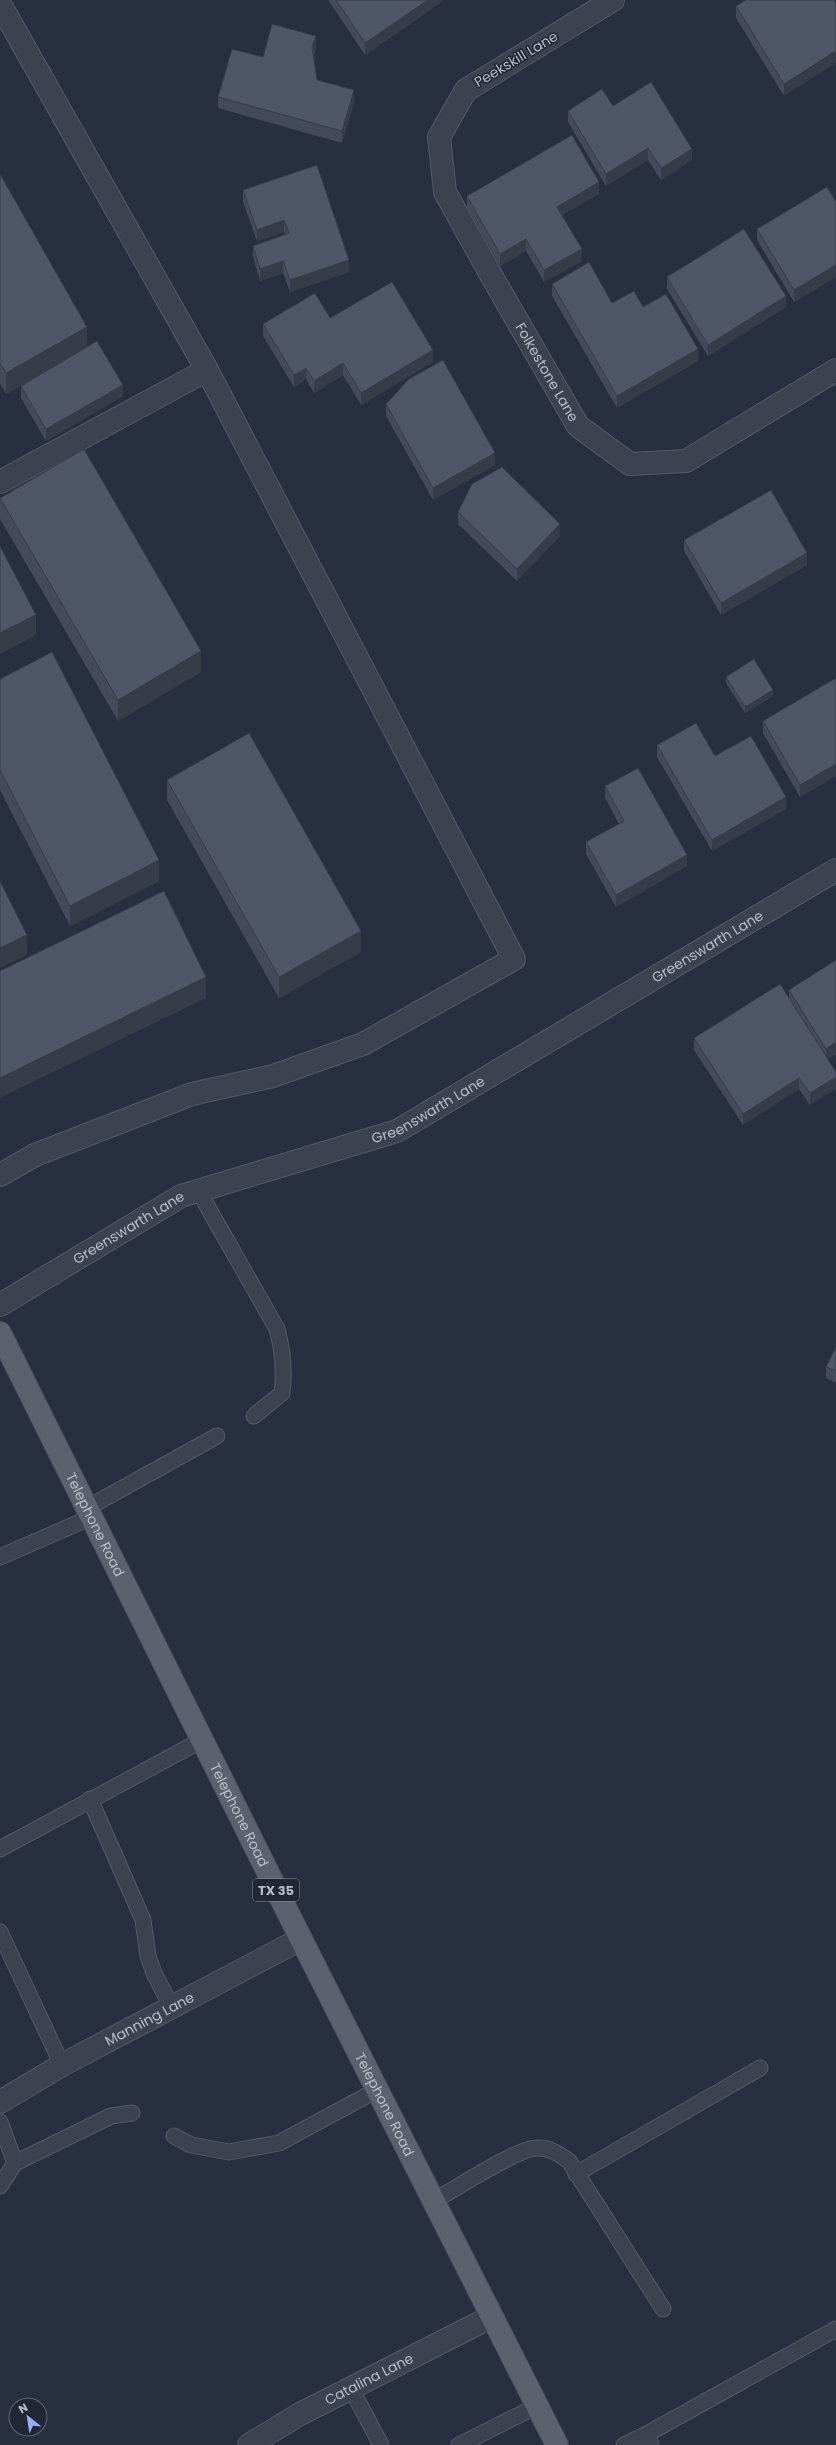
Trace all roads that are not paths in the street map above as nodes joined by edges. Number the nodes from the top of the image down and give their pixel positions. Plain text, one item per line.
1 (613, 0) edge
2 (0, 4) edge
3 (439, 138) joint
4 (207, 370) junction
5 (836, 370) edge
6 (0, 482) edge
7 (836, 870) edge
8 (0, 1175) edge
9 (198, 1190) junction
10 (0, 1305) edge
11 (0, 1333) edge
12 (254, 1416) dead end
13 (217, 1436) dead end
14 (90, 1513) junction
15 (0, 1557) edge
16 (202, 1740) junction
17 (90, 1800) junction
18 (0, 1849) edge
19 (0, 1932) edge
20 (301, 1939) junction
21 (172, 2008) junction
22 (62, 2065) junction
23 (760, 2068) dead end
24 (377, 2090) junction
25 (0, 2102) edge
26 (132, 2113) dead end
27 (0, 2122) edge
28 (174, 2136) dead end
29 (15, 2162) junction
30 (576, 2174) junction
31 (0, 2186) edge
32 (433, 2201) junction
33 (663, 2309) dead end
34 (491, 2317) junction
35 (836, 2329) edge
36 (351, 2388) junction
37 (537, 2406) junction
38 (649, 2440) edge
39 (249, 2445) edge
40 (381, 2445) edge
41 (459, 2445) edge
42 (557, 2445) edge
43 (624, 2445) edge

1 - 3 street, Peekskill Lane
2 - 4 street
3 - 5 street, Folkestone Lane
4 - 6 street
4 - 8 street
7 - 9 street, Greenswarth Lane
9 - 10 street, Greenswarth Lane
9 - 12 lane
11 - 14 main road, Telephone Road / TX 35
13 - 14 lane
14 - 15 lane
14 - 16 main road, Telephone Road / TX 35
16 - 17 lane
16 - 20 main road, Telephone Road / TX 35
17 - 18 lane
17 - 21 lane
19 - 22 lane
20 - 21 street, Manning Lane
20 - 24 main road, Telephone Road / TX 35
21 - 22 street, Manning Lane
22 - 25 street, Manning Lane
23 - 30 lane
24 - 28 lane
24 - 32 main road, Telephone Road / TX 35
26 - 29 lane
27 - 29 lane
29 - 31 lane
30 - 32 lane
30 - 33 lane
32 - 34 main road, Telephone Road / TX 35
34 - 36 street, Catalina Lane
34 - 37 main road, Telephone Road / TX 35
35 - 38 lane
36 - 39 street, Catalina Lane
36 - 40 lane
37 - 41 lane
37 - 42 main road, Telephone Road / TX 35
38 - 43 lane

